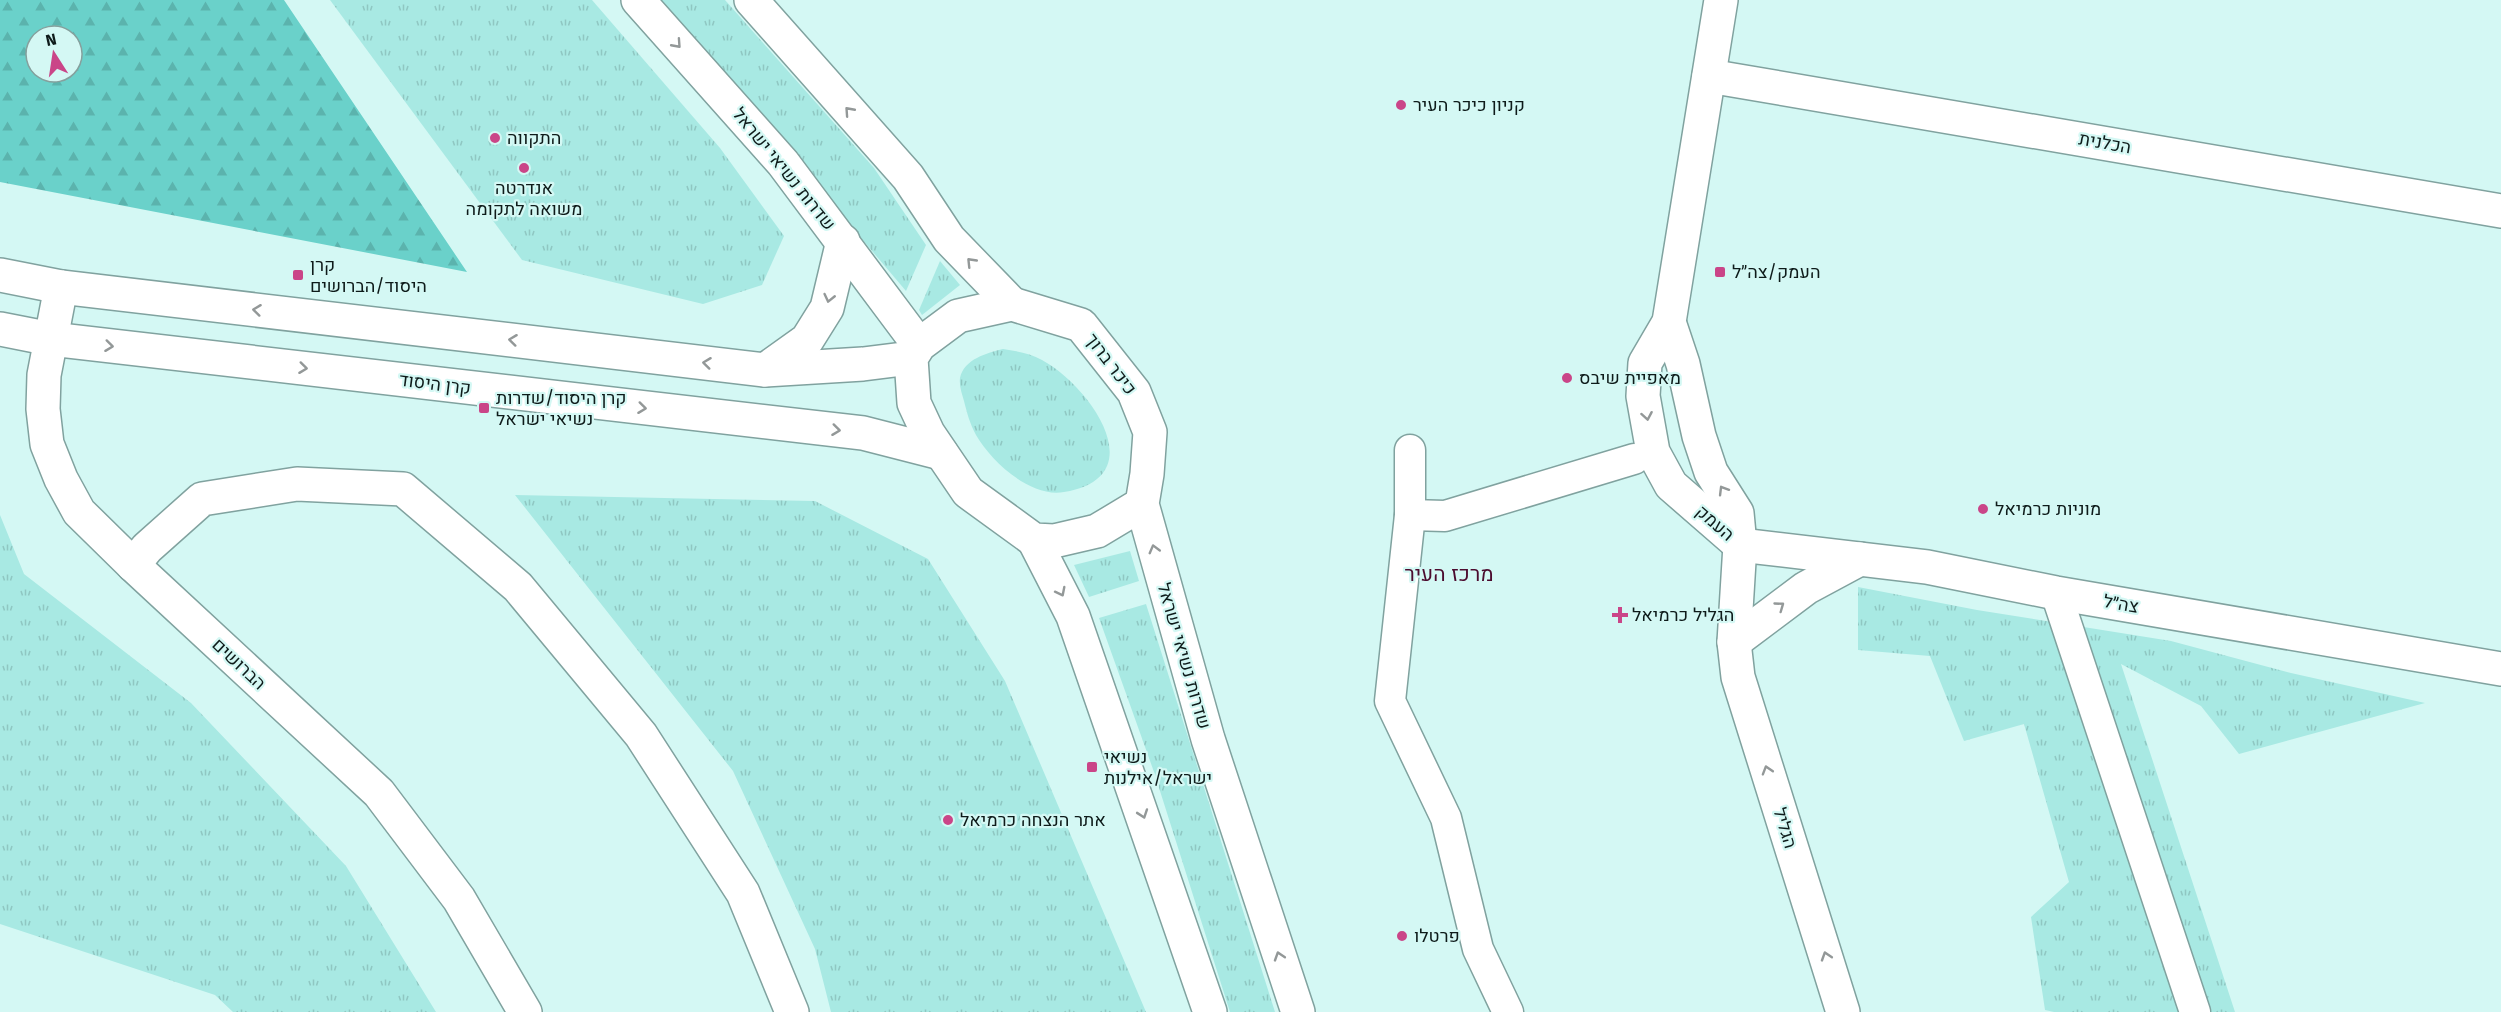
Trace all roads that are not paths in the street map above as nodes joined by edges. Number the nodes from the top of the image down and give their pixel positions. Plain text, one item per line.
1 (638, 0) edge
2 (751, 0) edge
3 (1721, 0) edge
4 (1709, 76) junction
5 (2501, 212) edge
6 (843, 241) junction
7 (0, 275) edge
8 (61, 287) junction
9 (1012, 304) junction
10 (1669, 322) junction
11 (0, 329) edge
12 (51, 339) junction
13 (915, 352) junction
14 (765, 370) junction
15 (1410, 450) dead end
16 (941, 453) junction
17 (1634, 459) dead end
18 (1142, 504) junction
19 (1410, 515) junction
20 (1034, 540) junction
21 (1740, 545) junction
22 (1860, 559) junction
23 (133, 565) junction
24 (2056, 593) junction
25 (1734, 642) junction
26 (2501, 669) edge
27 (525, 1012) edge
28 (792, 1012) edge
29 (1210, 1012) edge
30 (1298, 1012) edge
31 (1508, 1012) edge
32 (1843, 1012) edge
33 (2195, 1012) edge

1 -> 6 street, שדרות נשיאי ישראל
9 -> 2 street
3 - 4 street, העמק
4 - 5 street, הכלנית
4 - 10 street, העמק
6 - 13 street, שדרות נשיאי ישראל
6 -> 14 street
7 - 8 street
8 - 12 street, הברושים
14 -> 8 street
9 - 13 street, כיכר ברוך
9 - 18 street, כיכר ברוך
21 -> 10 street, העמק
10 -> 21 street, העמק
11 - 12 street, קרן היסוד
12 -> 16 street, קרן היסוד
12 - 23 street, הברושים
13 - 14 street
13 - 16 street
15 - 19 street
16 - 20 street
17 - 19 street
18 - 20 street
30 -> 18 street, שדרות נשיאי ישראל
19 - 31 street
20 -> 29 street
21 - 22 street, צה״ל
21 - 25 street, הגליל
22 - 24 street, צה״ל
25 -> 22 street
23 - 27 street, הברושים
23 - 28 street
24 - 26 street, צה״ל
24 - 33 street
32 -> 25 street, הגליל

